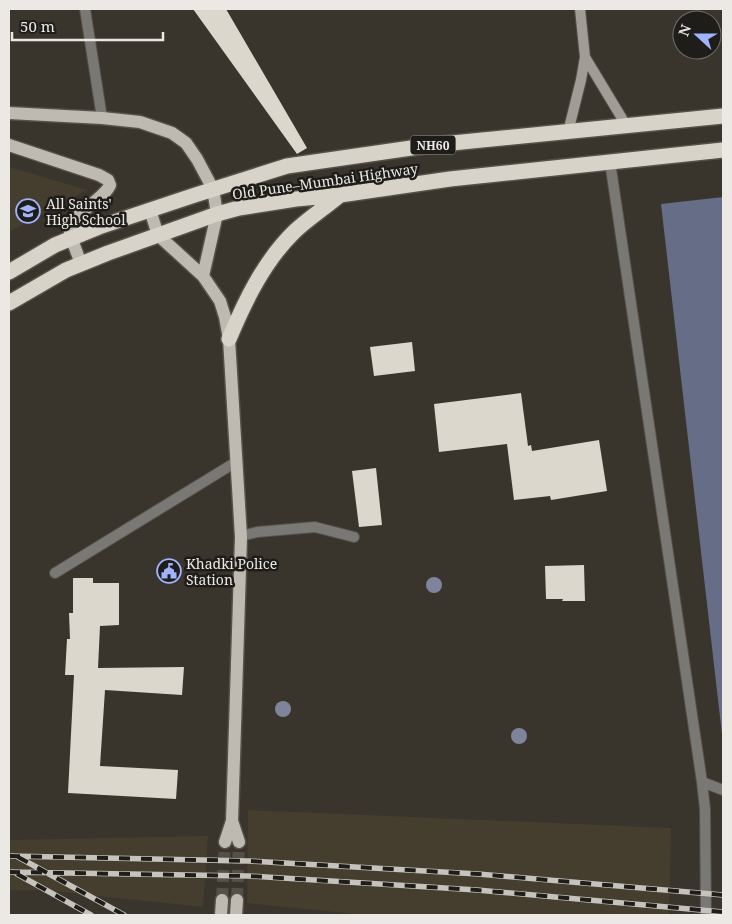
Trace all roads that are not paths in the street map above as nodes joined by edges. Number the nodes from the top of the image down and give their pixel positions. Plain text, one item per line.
1 (85, 9) edge
2 (580, 9) edge
3 (584, 57) junction
4 (9, 113) edge
5 (723, 116) edge
6 (102, 118) junction
7 (626, 125) junction
8 (568, 132) junction
9 (9, 146) edge
10 (723, 150) edge
11 (610, 162) junction
12 (213, 189) junction
13 (340, 195) junction
14 (150, 210) junction
15 (217, 214) junction
16 (158, 235) junction
17 (72, 238) junction
18 (81, 264) junction
19 (9, 272) edge
20 (203, 276) junction
21 (9, 303) edge
22 (229, 340) junction
23 (236, 462) junction
24 (241, 536) junction
25 (354, 537) dead end
26 (55, 573) dead end
27 (702, 782) junction
28 (723, 790) edge
29 (232, 821) junction
30 (225, 842) tunnel mouth
31 (239, 842) tunnel mouth
32 (222, 900) tunnel mouth
33 (237, 900) tunnel mouth
34 (221, 915) edge
35 (236, 915) edge
36 (706, 915) edge

1 - 6 street
2 - 3 street
3 - 7 street
3 - 8 street
4 - 6 main road
5 - 7 highway, Old Pune–Mumbai Highway / NH60
6 - 12 main road
7 - 8 highway, Old Pune–Mumbai Highway / NH60
8 - 12 highway, Old Pune–Mumbai Highway / NH60
9 - 17 main road
10 - 11 highway, Old Pune–Mumbai Highway
11 - 13 highway, Old Pune–Mumbai Highway
11 - 27 street
12 - 14 highway, Old Pune–Mumbai Highway / NH60
12 - 15 main road
13 - 15 highway, Old Pune–Mumbai Highway
13 - 22 highway
14 - 16 main road
14 - 17 highway, Old Pune–Mumbai Highway / NH60
15 - 16 highway, Old Pune–Mumbai Highway
15 - 20 main road
16 - 18 highway, Old Pune–Mumbai Highway
16 - 20 main road
17 - 18 main road
17 - 19 highway, Old Pune–Mumbai Highway / NH60
18 - 21 highway, Old Pune–Mumbai Highway
20 - 22 main road
22 - 23 main road
23 - 24 main road
23 - 26 street
24 - 25 street
24 - 29 main road
27 - 28 street
27 - 36 street
29 - 30 main road
29 - 31 main road
32 - 34 main road
33 - 35 main road

